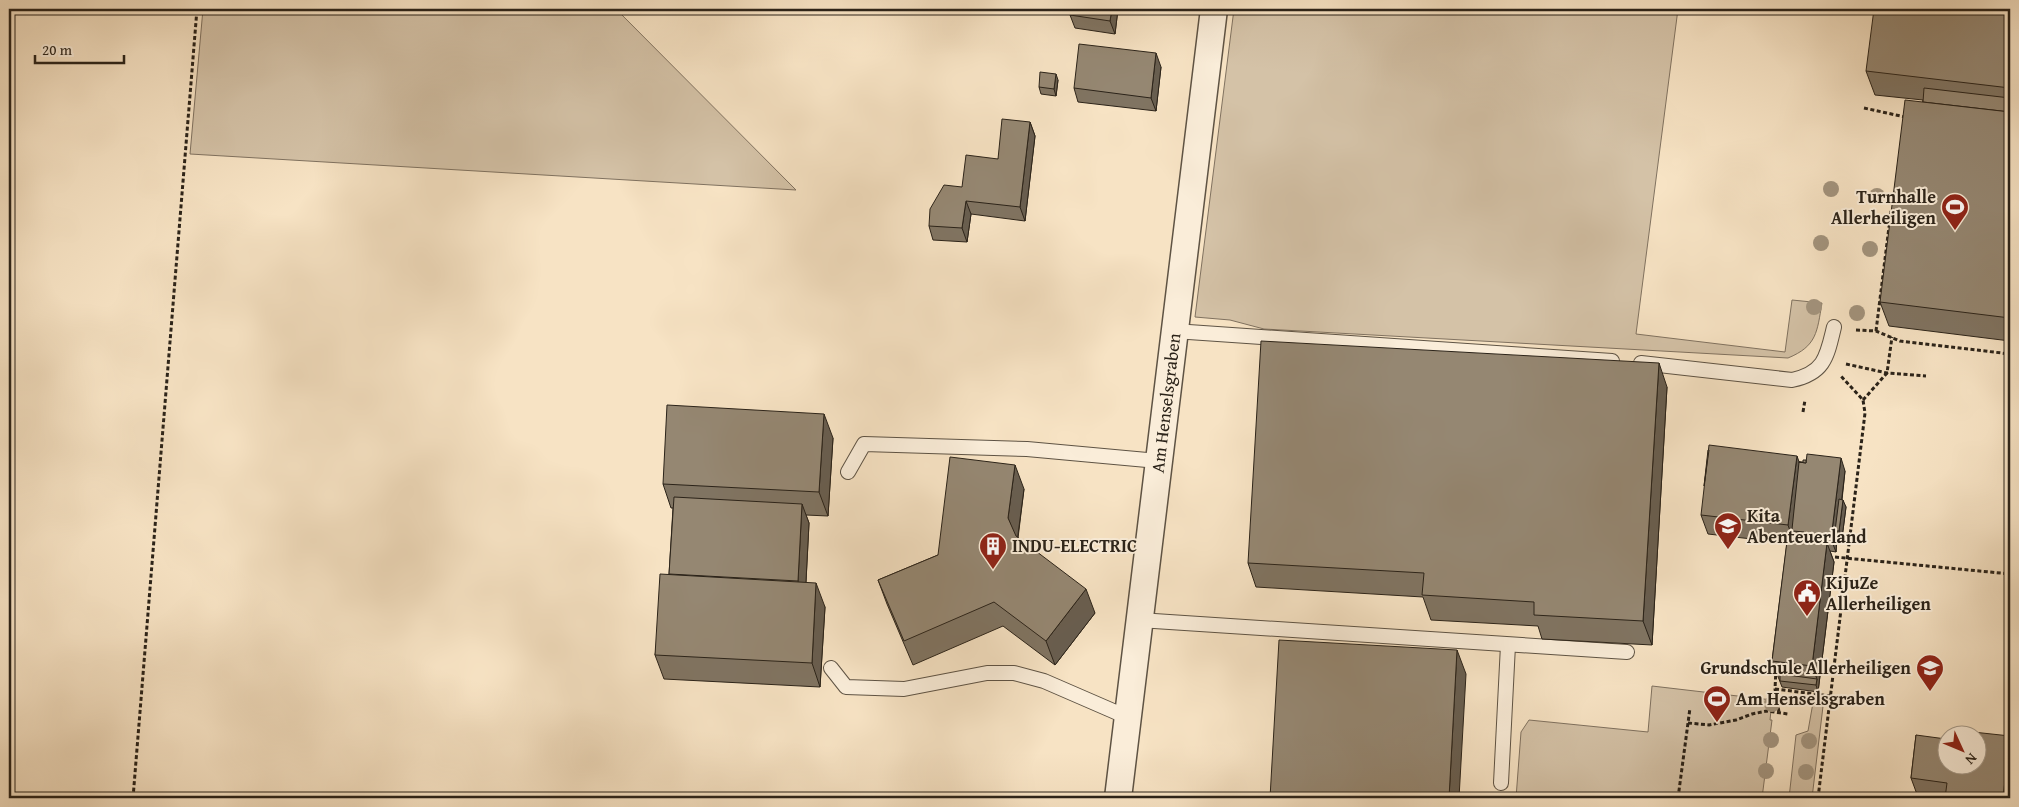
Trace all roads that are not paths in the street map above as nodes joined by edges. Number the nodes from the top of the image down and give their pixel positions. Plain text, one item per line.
1 (1214, 9) edge
2 (1834, 327) road end
3 (1174, 331) junction
4 (1158, 461) junction
5 (848, 472) dead end
6 (1139, 620) junction
7 (1508, 645) junction
8 (1627, 652) dead end
9 (831, 668) dead end
10 (1127, 717) junction
11 (1501, 783) dead end
12 (1118, 798) edge

1 - 3 street, Am Henselsgraben
2 - 3 lane
3 - 4 street, Am Henselsgraben
4 - 5 lane
4 - 6 street, Am Henselsgraben
6 - 7 lane
6 - 10 street, Am Henselsgraben
7 - 8 lane
7 - 11 lane
9 - 10 lane
10 - 12 street, Am Henselsgraben

